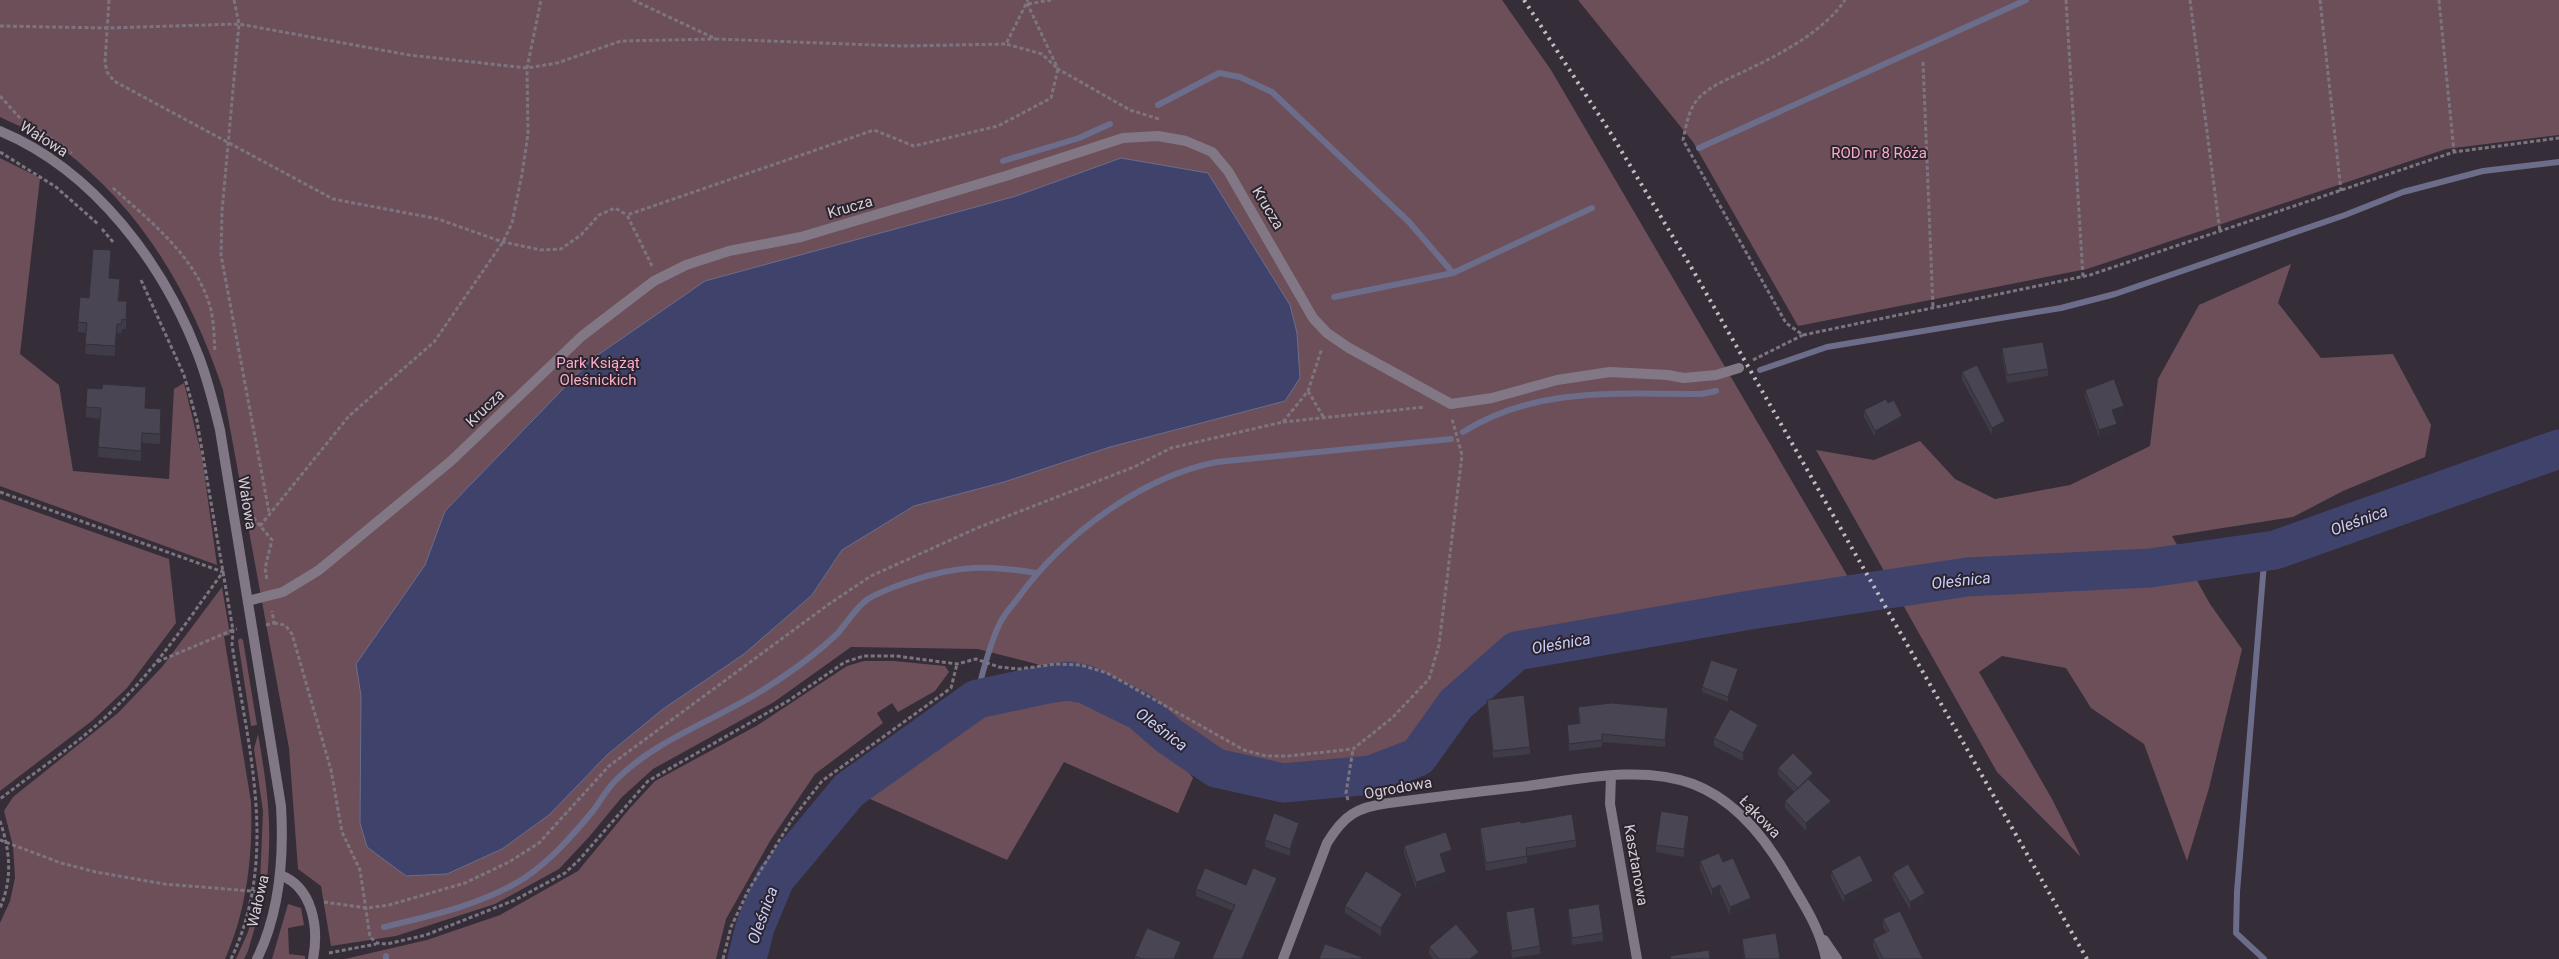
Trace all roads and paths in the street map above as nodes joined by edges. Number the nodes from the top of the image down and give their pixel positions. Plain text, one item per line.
1 (109, 0) edge
2 (234, 0) edge
3 (541, 0) edge
4 (633, 0) edge
5 (1051, 0) edge
6 (1845, 0) edge
7 (2066, 0) edge
8 (2190, 0) edge
9 (2320, 0) edge
10 (2439, 0) edge
11 (1027, 1) edge
12 (239, 24) junction
13 (0, 26) edge
14 (108, 28) junction
15 (716, 39) junction
16 (1006, 44) junction
17 (1923, 62) dead end
18 (527, 68) junction
19 (1058, 69) junction
20 (1164, 121) dead end
21 (0, 131) edge
22 (2559, 138) edge
23 (228, 142) junction
24 (0, 152) edge
25 (2454, 152) junction
26 (2342, 191) junction
27 (627, 215) junction
28 (2220, 232) junction
29 (503, 242) junction
30 (120, 250) dead end
31 (137, 273) dead end
32 (2083, 276) junction
33 (654, 282) junction
34 (1933, 308) junction
35 (1327, 333) junction
36 (1803, 335) junction
37 (1753, 360) dead end
38 (1738, 368) dead end
39 (1308, 391) junction
40 (1451, 404) junction
41 (1324, 418) junction
42 (1283, 422) junction
43 (0, 492) edge
44 (269, 512) junction
45 (260, 526) dead end
46 (223, 572) junction
47 (270, 597) junction
48 (248, 601) junction
49 (274, 623) junction
50 (252, 627) junction
51 (233, 630) junction
52 (157, 662) junction
53 (957, 664) junction
54 (1353, 749) junction
55 (1611, 776) junction
56 (1346, 793) dead end
57 (0, 799) edge
58 (0, 821) edge
59 (0, 840) edge
60 (7, 841) junction
61 (280, 875) junction
62 (252, 890) junction
63 (277, 896) junction
64 (307, 899) junction
65 (0, 908) edge
66 (367, 908) junction
67 (1821, 935) junction
68 (377, 943) junction
69 (314, 955) edge
70 (231, 959) edge
71 (258, 959) edge
72 (723, 959) edge
73 (1283, 959) edge
74 (1638, 959) edge
75 (1826, 959) edge
76 (1837, 959) edge

1 - 14 path
2 - 12 path
3 - 18 path
4 - 15 path
5 - 11 path
6 - 36 path
7 - 32 path
8 - 28 path
9 - 26 path
10 - 25 path
11 - 16 path
11 - 19 path
12 - 14 path
12 - 18 path
12 - 23 path
13 - 14 path
14 - 23 path
15 - 16 path
15 - 18 path
16 - 19 path
17 - 34 path
18 - 29 path
19 - 20 path
19 - 27 path
21 - 48 street, Wałowa
22 - 25 path
23 - 29 path
23 - 44 path
24 - 30 path
25 - 26 path
26 - 28 path
27 - 29 path
27 - 33 path
28 - 32 path
29 - 44 path
31 - 46 path
32 - 34 path
33 - 35 street, Krucza
33 - 47 street, Krucza
34 - 36 path
35 - 39 path
35 - 40 street, Krucza
36 - 37 path
38 - 40 street
39 - 41 path
39 - 42 path
40 - 41 path
40 - 54 path
41 - 42 path
42 - 66 path
43 - 46 path
44 - 45 path
46 - 51 path
46 - 52 path
47 - 48 street, Krucza
47 - 49 path
48 - 50 street, Wałowa
49 - 50 path
49 - 66 path
50 - 51 path
50 - 61 street, Wałowa
51 - 52 path
51 - 62 path
52 - 57 path
53 - 54 path
53 - 68 path
53 - 72 path
54 - 56 path
55 - 67 street, Łąkowa
55 - 73 street, Ogrodowa
55 - 74 street, Kasztanowa
58 - 60 path
59 - 60 path
60 - 62 path
60 - 65 path
61 - 63 street, Wałowa
61 - 64 street
62 - 63 path
62 - 70 path
63 - 71 street, Wałowa
64 - 66 path
64 - 69 street
66 - 68 path
67 - 75 street, Łąkowa
67 - 76 street
68 - 69 path

